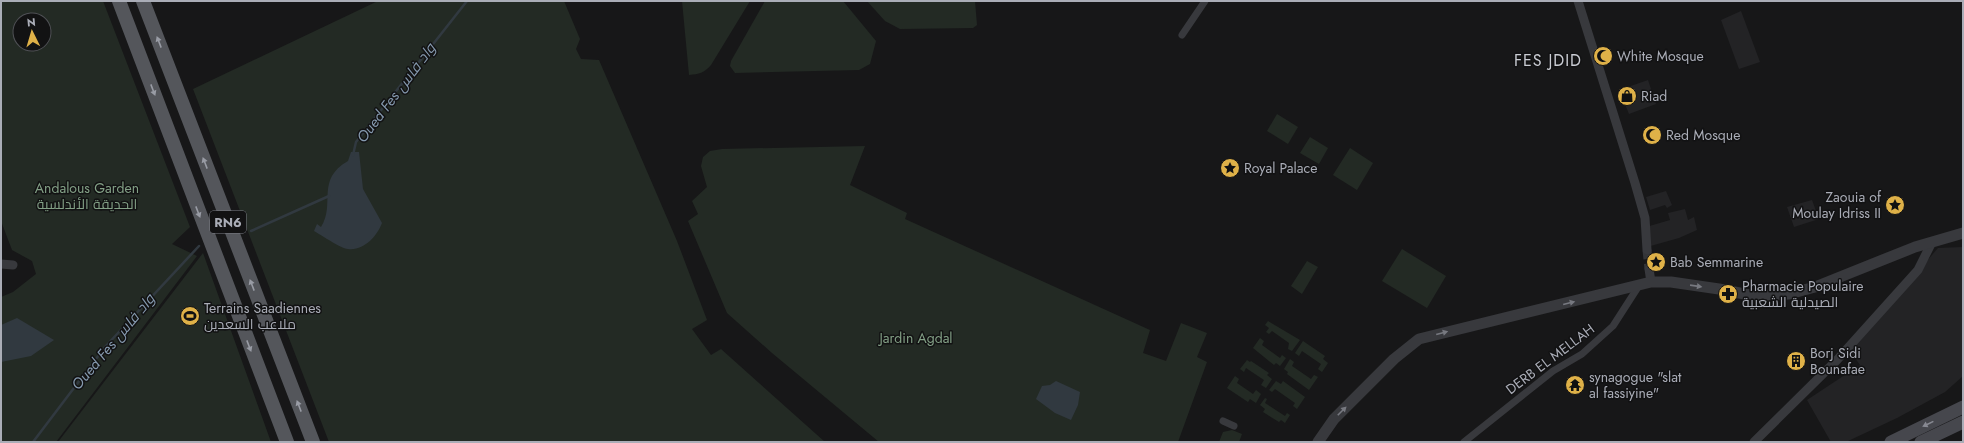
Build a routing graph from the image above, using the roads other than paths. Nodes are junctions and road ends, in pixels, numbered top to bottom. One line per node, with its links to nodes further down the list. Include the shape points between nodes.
1 (119, 1): 18 (main road, RN6, one-way to 18)
2 (143, 1): 19 (main road, RN6, one-way to 2)
3 (1205, 1): 5 (street)
4 (1578, 1): 8 (street, via 1645,218)
5 (1182, 35)
6 (1963, 233): 7 (street)
7 (1932, 242): 12 (street, one-way to 7, via 1671,282 1755,296 1788,294 1815,287); 22 (street, via 1918,270 1837,360)
8 (1647, 250)
9 (1, 264): 10 (street)
10 (13, 265)
11 (1650, 269): 12 (street)
12 (1651, 282): 13 (street)
13 (1640, 284): 20 (street, one-way to 13, via 1334,419 1394,359 1417,340); 21 (street, DERB EL MELLAH, via 1613,326 1582,354 1553,371)
14 (1963, 406): 23 (main road, one-way to 23)
15 (1223, 422): 17 (street)
16 (1963, 422): 24 (main road)
17 (1234, 426)
18 (287, 442)
19 (313, 442)
20 (1318, 442)
21 (1464, 442)
22 (1754, 442)
23 (1891, 442)
24 (1920, 442)

